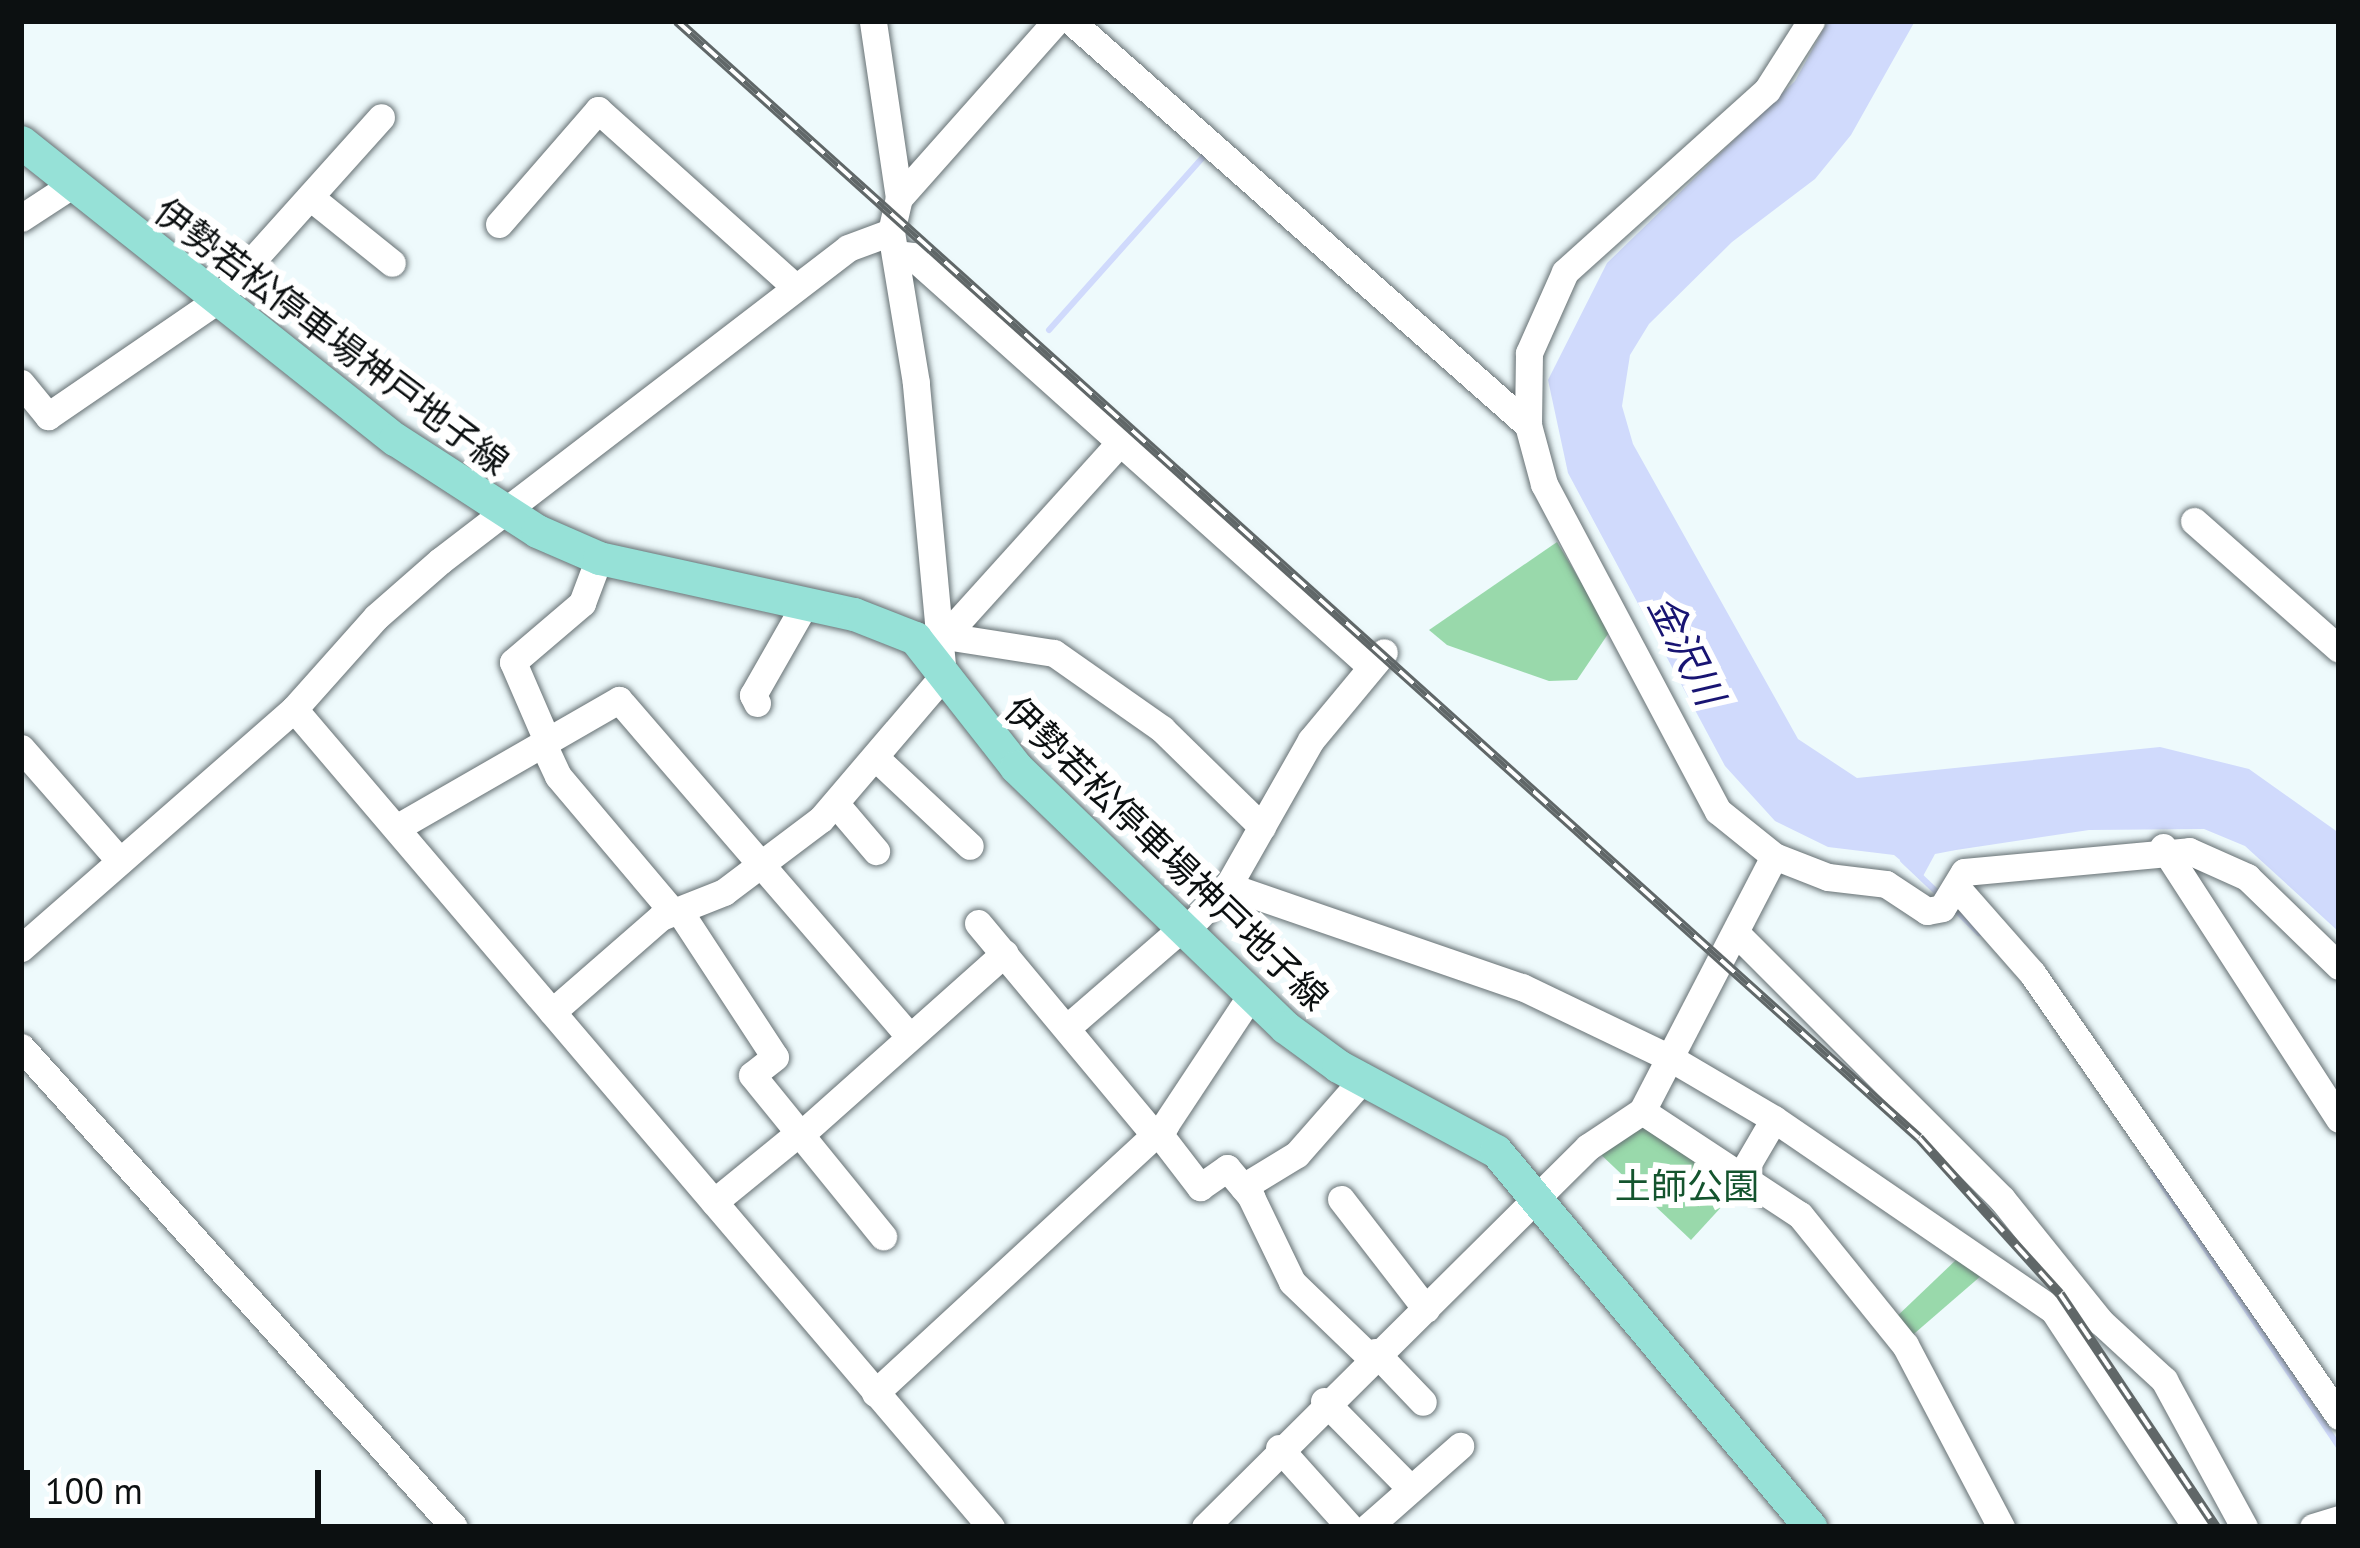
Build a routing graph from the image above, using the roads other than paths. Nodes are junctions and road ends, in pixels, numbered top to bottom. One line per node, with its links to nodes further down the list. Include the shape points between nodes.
1 (873, 21): 9 (street)
2 (1056, 21): 9 (street)
3 (1071, 21): 17 (street)
4 (1811, 21): 17 (street, via 1767,90 1565,272 1536,323)
5 (381, 117): 8 (street)
6 (21, 142): 7 (main road, 伊勢若松停車場神戸地子線)
7 (70, 186): 10 (street); 15 (main road, 伊勢若松停車場神戸地子線)
8 (310, 197): 13 (street); 15 (street)
9 (899, 198): 12 (street)
10 (21, 218)
11 (499, 224): 14 (street, via 598,110)
12 (894, 243): 14 (street, via 848,248); 18 (street); 23 (street)
13 (392, 263)
14 (795, 287): 19 (street)
15 (216, 301): 16 (street, via 48,416); 19 (main road, 伊勢若松停車場神戸地子線)
16 (21, 383)
17 (1528, 424): 37 (street, via 1544,484 1718,811)
18 (1120, 442): 23 (street); 32 (street, via 1377,659 1310,740)
19 (502, 512): 21 (main road, 伊勢若松停車場神戸地子線); 27 (street, via 376,617)
20 (2194, 520): 24 (street)
21 (599, 558): 22 (main road, 伊勢若松停車場神戸地子線); 28 (street, via 582,603 513,662)
22 (805, 604): 25 (main road, 伊勢若松停車場神戸地子線, via 890,624 914,638); 26 (street, via 753,694)
23 (945, 636): 25 (street); 32 (street, via 1054,652 1162,729)
24 (2339, 649)
25 (943, 676): 30 (street); 44 (main road, 伊勢若松停車場神戸地子線, via 1016,767)
26 (757, 703)
27 (294, 709): 33 (street); 38 (street)
28 (546, 744): 33 (street); 39 (street, via 619,700); 42 (street, via 558,776)
29 (21, 748): 38 (street)
30 (877, 759): 31 (street); 34 (street)
31 (836, 804): 36 (street); 39 (street)
32 (1262, 827): 40 (street)
33 (396, 828): 50 (street)
34 (970, 846)
35 (2163, 848): 41 (street, via 1964,872); 48 (street, via 2210,856 2247,877); 58 (street)
36 (876, 850)
37 (1774, 856): 41 (street, via 1828,877 1886,884 1927,911); 45 (street)
38 (120, 860): 46 (street)
39 (766, 863): 42 (street); 52 (street)
40 (1228, 886): 44 (street); 54 (street, via 1468,965)
41 (1951, 898): 72 (street, via 2032,973)
42 (676, 912): 50 (street); 60 (street, via 775,1057 752,1075)
43 (978, 923): 47 (street)
44 (1184, 929): 49 (main road, 伊勢若松停車場神戸地子線); 51 (street)
45 (1736, 933): 54 (street); 85 (street, via 2002,1199 2101,1322 2164,1380)
46 (21, 948)
47 (1005, 953): 51 (street); 52 (street)
48 (2339, 967)
49 (1251, 995): 55 (main road, 伊勢若松停車場神戸地子線, via 1316,1052); 59 (street)
50 (552, 1012): 65 (street)
51 (1070, 1024): 59 (street)
52 (908, 1035): 60 (street)
53 (21, 1047): 77 (street)
54 (1672, 1059): 56 (street); 57 (street)
55 (1363, 1079): 62 (street, via 1298,1154); 64 (main road, 伊勢若松停車場神戸地子線, via 1481,1140)
56 (1642, 1111): 61 (street); 64 (street, via 1588,1147)
57 (1774, 1119): 61 (street); 84 (street, via 2054,1311)
58 (2339, 1119)
59 (1156, 1132): 62 (street, via 1200,1187 1227,1168); 69 (street)
60 (796, 1137): 65 (street); 66 (street)
61 (1743, 1172): 83 (street, via 1800,1215 1905,1345)
62 (1243, 1187): 68 (street, via 1292,1282)
63 (1341, 1199): 67 (street)
64 (1541, 1200): 67 (street); 82 (main road, 伊勢若松停車場神戸地子線)
65 (714, 1202): 69 (street)
66 (883, 1236)
67 (1426, 1310): 68 (street)
68 (1373, 1354): 70 (street); 71 (street)
69 (875, 1393): 78 (street)
70 (1324, 1401): 74 (street); 75 (street)
71 (1423, 1402)
72 (2339, 1416)
73 (1460, 1446): 75 (street)
74 (1279, 1448): 79 (street); 80 (street)
75 (1410, 1488): 81 (street)
76 (2339, 1519): 86 (street)
77 (454, 1527)
78 (991, 1527)
79 (1204, 1527)
80 (1351, 1527)
81 (1368, 1527)
82 (1810, 1527)
83 (2001, 1527)
84 (2196, 1527)
85 (2244, 1527)
86 (2313, 1527)

